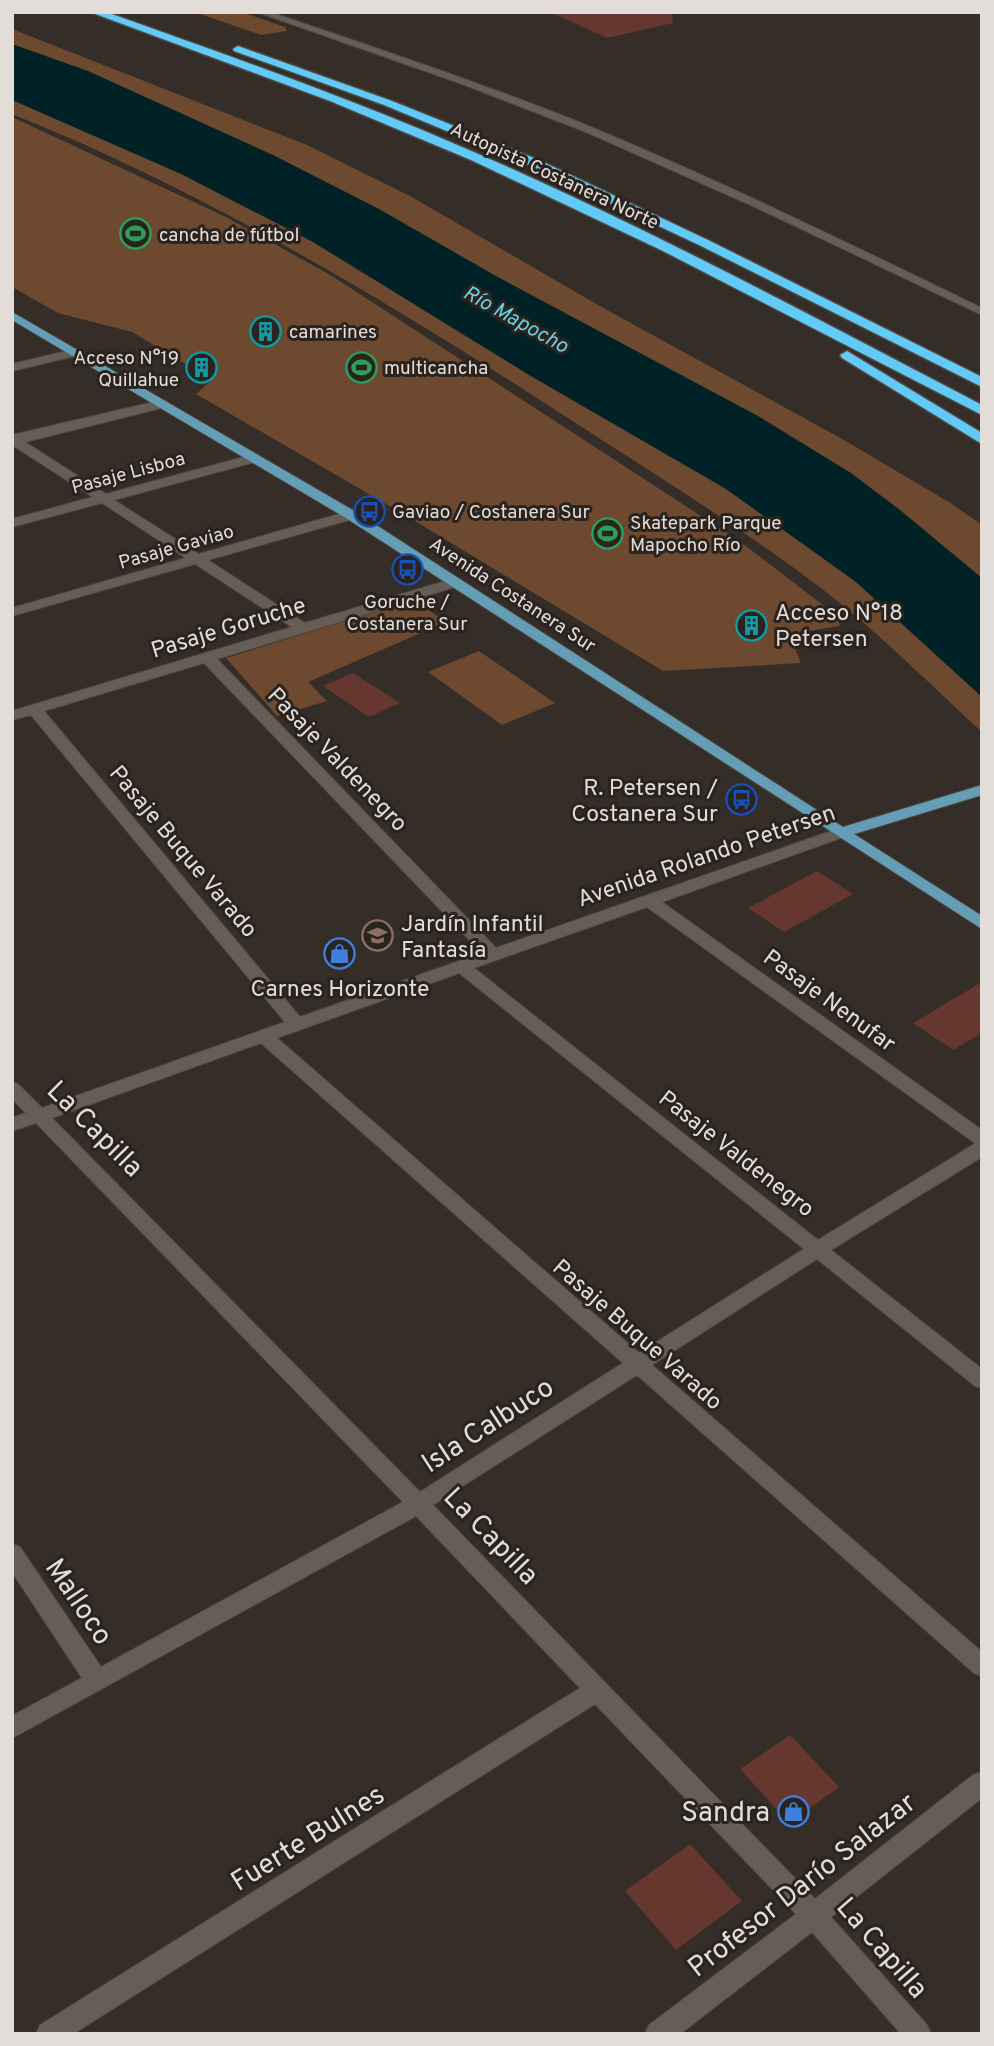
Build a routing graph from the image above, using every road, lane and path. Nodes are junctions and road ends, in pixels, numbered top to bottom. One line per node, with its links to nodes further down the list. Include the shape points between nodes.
1 (95, 12): 6 (highway, Autopista Costanera Norte, via 357,108 473,156)
2 (134, 12): 4 (highway)
3 (261, 12): 8 (street, via 532,107 753,201)
4 (172, 26)
5 (224, 44): 7 (highway, Autopista Costanera Norte, via 502,149)
6 (750, 289): 15 (highway, Autopista Costanera Norte); 17 (highway, via 786,317)
7 (794, 289): 12 (highway); 13 (highway, Autopista Costanera Norte)
8 (982, 312)
9 (12, 315): 10 (main road, Avenida Costanera Sur)
10 (75, 353): 11 (street); 14 (main road, Avenida Costanera Sur)
11 (12, 368)
12 (982, 369)
13 (982, 383)
14 (162, 404): 16 (street); 18 (main road, Avenida Costanera Sur)
15 (982, 411)
16 (13, 440): 19 (street)
17 (982, 440)
18 (255, 458): 19 (street, Pasaje Lisboa); 20 (main road, Avenida Costanera Sur)
19 (104, 498): 21 (street, Pasaje Lisboa); 22 (street)
20 (351, 515): 22 (street, Pasaje Gaviao); 23 (main road, Avenida Costanera Sur)
21 (12, 523)
22 (198, 560): 24 (street, Pasaje Gaviao); 25 (street)
23 (457, 582): 25 (street, Pasaje Goruche); 30 (main road, Avenida Costanera Sur)
24 (12, 612)
25 (303, 628): 26 (street, Pasaje Goruche)
26 (206, 657): 27 (street, Pasaje Goruche); 33 (street, Pasaje Valdenegro)
27 (34, 709): 28 (street, Pasaje Goruche); 35 (street, Pasaje Buque Varado)
28 (12, 716)
29 (982, 790): 30 (main road, Avenida Rolando Petersen)
30 (843, 832): 31 (street, Avenida Rolando Petersen); 32 (main road, Avenida Costanera Sur)
31 (649, 900): 33 (street, Avenida Rolando Petersen); 40 (street, Pasaje Nenufar)
32 (982, 923)
33 (493, 955): 34 (street, Avenida Rolando Petersen)
34 (461, 966): 35 (street, Avenida Rolando Petersen); 42 (street, Pasaje Valdenegro)
35 (296, 1024): 36 (street, Avenida Rolando Petersen)
36 (264, 1036): 38 (street, Avenida Rolando Petersen); 43 (street, Pasaje Buque Varado)
37 (12, 1088): 38 (street, La Capilla)
38 (38, 1116): 39 (street, Avenida Rolando Petersen); 45 (street, La Capilla)
39 (12, 1125)
40 (982, 1139)
41 (982, 1149): 42 (street, Isla Calbuco)
42 (818, 1249): 43 (street, Isla Calbuco); 44 (street, Pasaje Valdenegro)
43 (635, 1364): 45 (street, Isla Calbuco); 47 (street, Pasaje Buque Varado)
44 (982, 1380)
45 (418, 1504): 48 (street, Isla Calbuco); 49 (street, La Capilla)
46 (12, 1553): 48 (street, Malloco)
47 (982, 1667)
48 (97, 1681): 50 (street, Isla Calbuco)
49 (597, 1690): 52 (street, La Capilla); 53 (street, Fuerte Bulnes)
50 (12, 1728)
51 (982, 1783): 52 (street, Profesor Darío Salazar)
52 (814, 1916): 54 (street, Profesor Darío Salazar); 55 (street, La Capilla)
53 (49, 2034)
54 (658, 2034)
55 (918, 2034)

